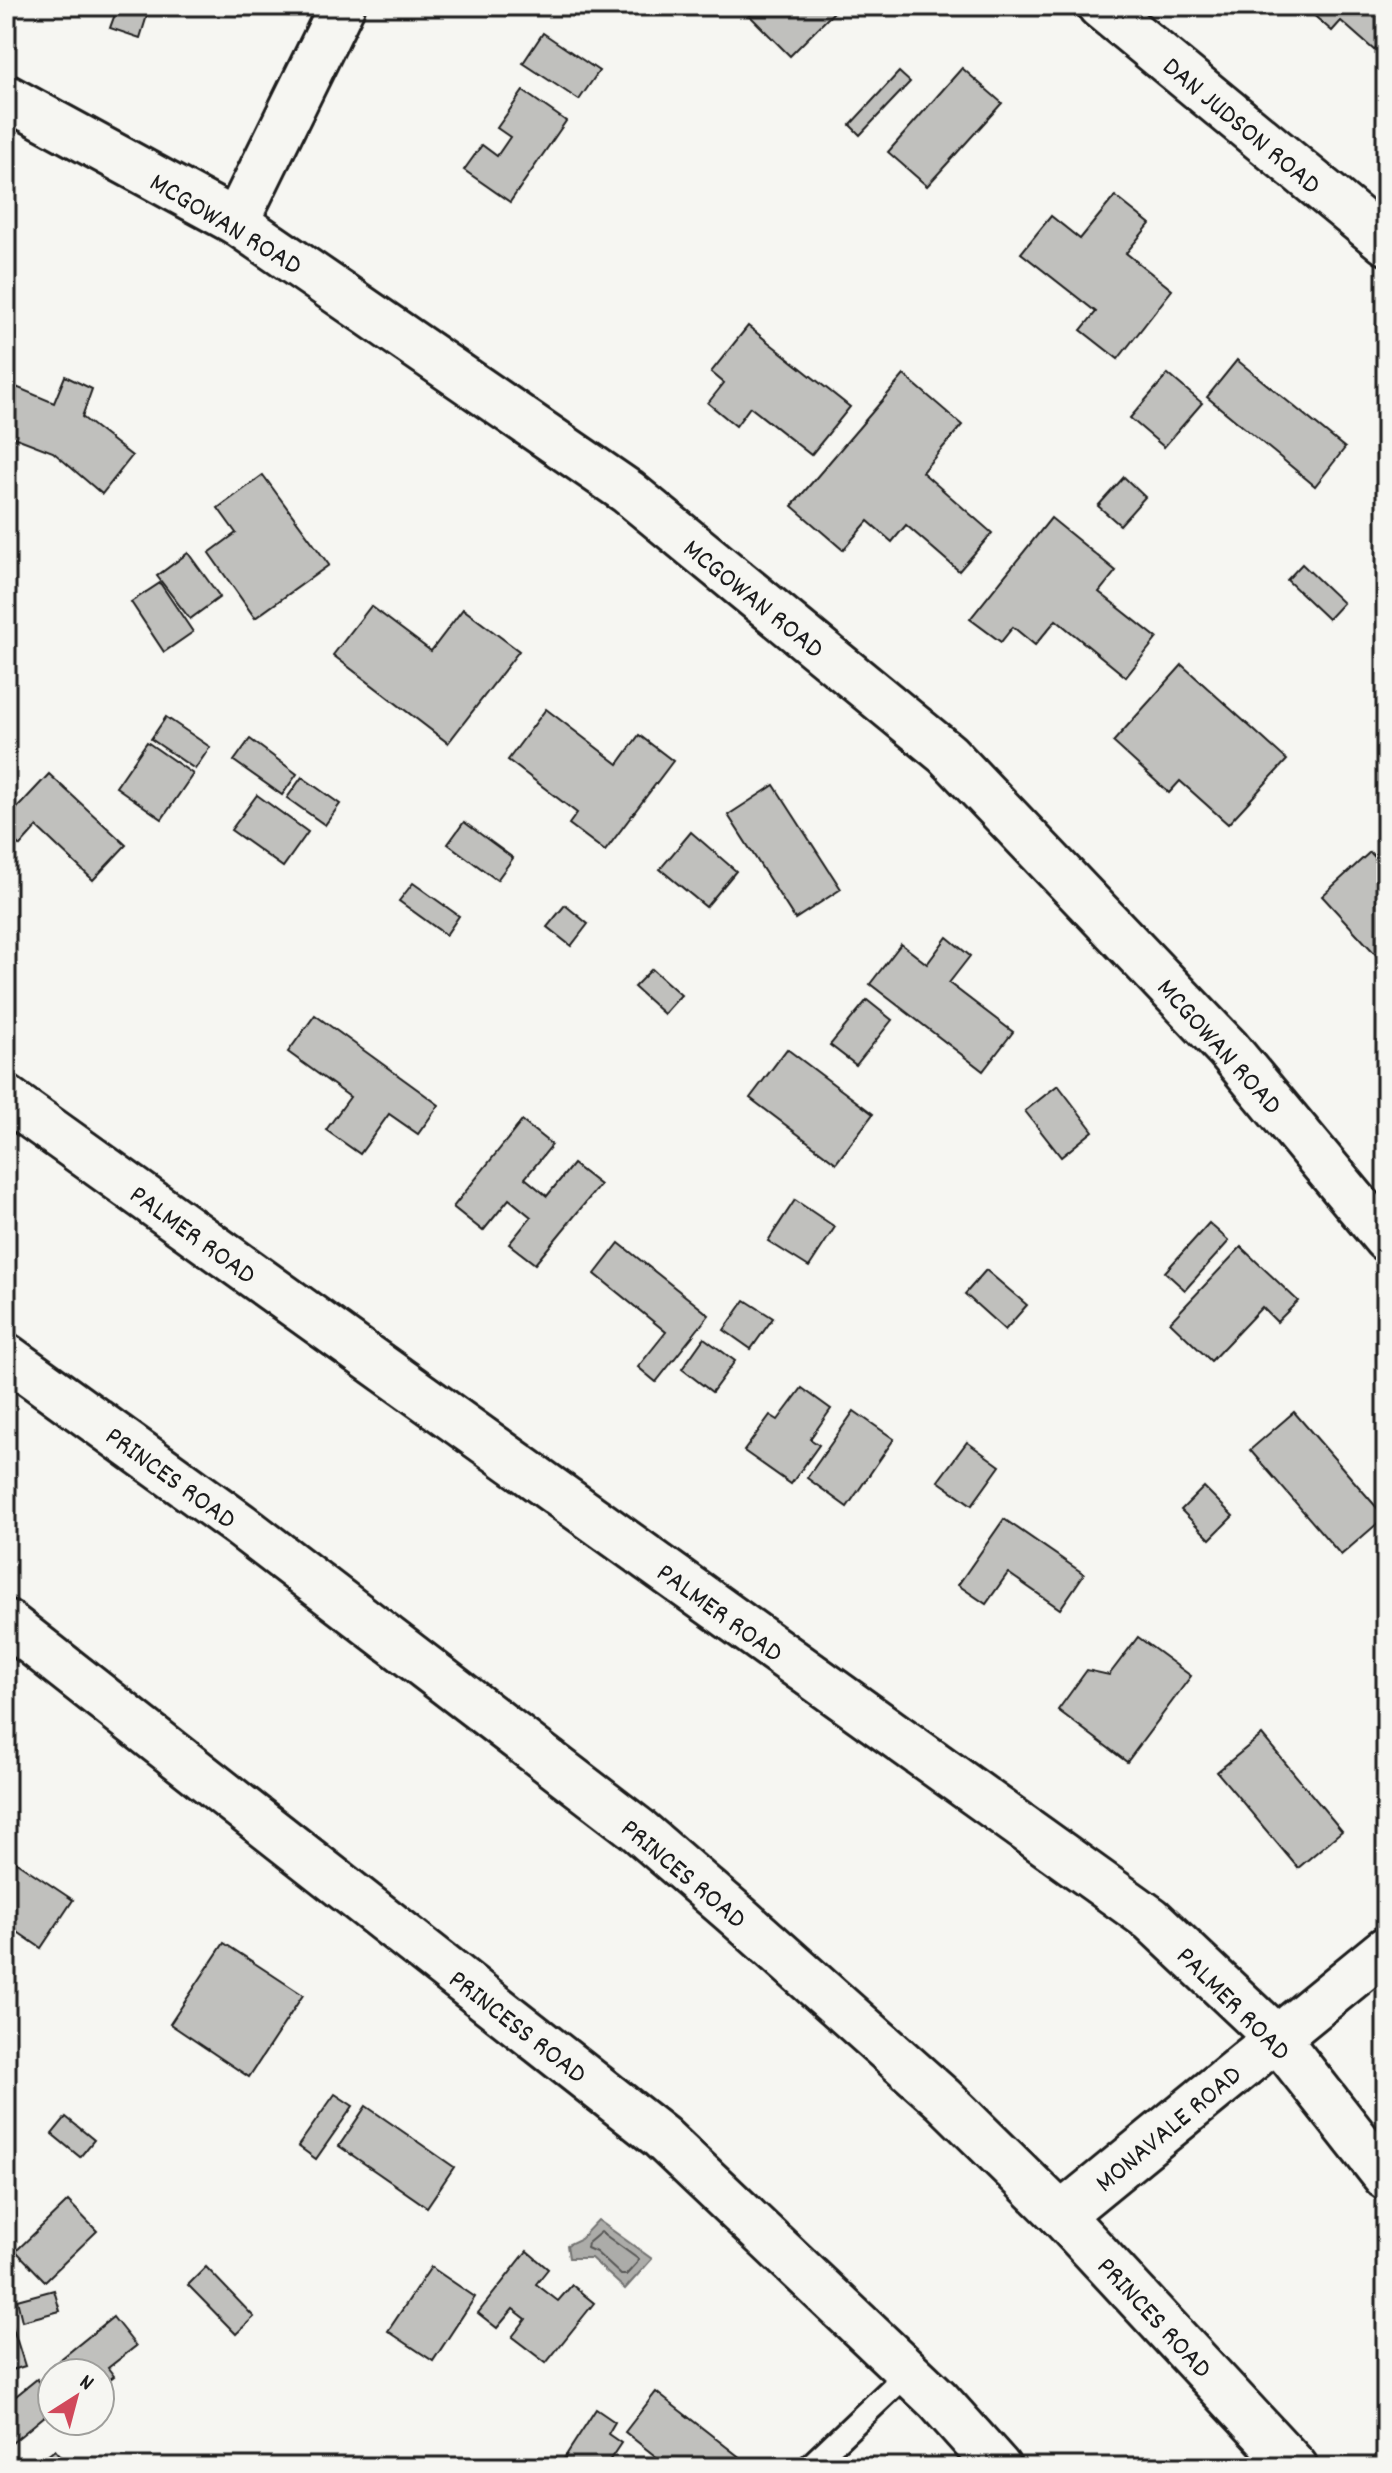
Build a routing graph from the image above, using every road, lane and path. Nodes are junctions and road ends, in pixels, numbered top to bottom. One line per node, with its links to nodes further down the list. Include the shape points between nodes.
1 (342, 6): 4 (street)
2 (1100, 6): 5 (street, DAN JUDSON ROAD)
3 (6, 97): 4 (street, MCGOWAN ROAD)
4 (236, 222): 7 (street, MCGOWAN ROAD, via 628,492 947,754 1228,1049)
5 (1386, 242)
6 (6, 1098): 11 (street, PALMER ROAD, via 1151,1919)
7 (1386, 1239)
8 (6, 1356): 13 (street, PRINCES ROAD, via 240,1525 637,1829 849,2012)
9 (6, 1622): 14 (street, PRINCESS ROAD, via 661,2137)
10 (1386, 1949): 11 (street, MONAVALE ROAD)
11 (1276, 2037): 12 (street, PALMER ROAD); 13 (street, MONAVALE ROAD)
12 (1386, 2177)
13 (1061, 2215): 17 (street, PRINCES ROAD)
14 (909, 2372): 15 (lane); 16 (street, PRINCESS ROAD)
15 (809, 2467)
16 (998, 2467)
17 (1295, 2467)

